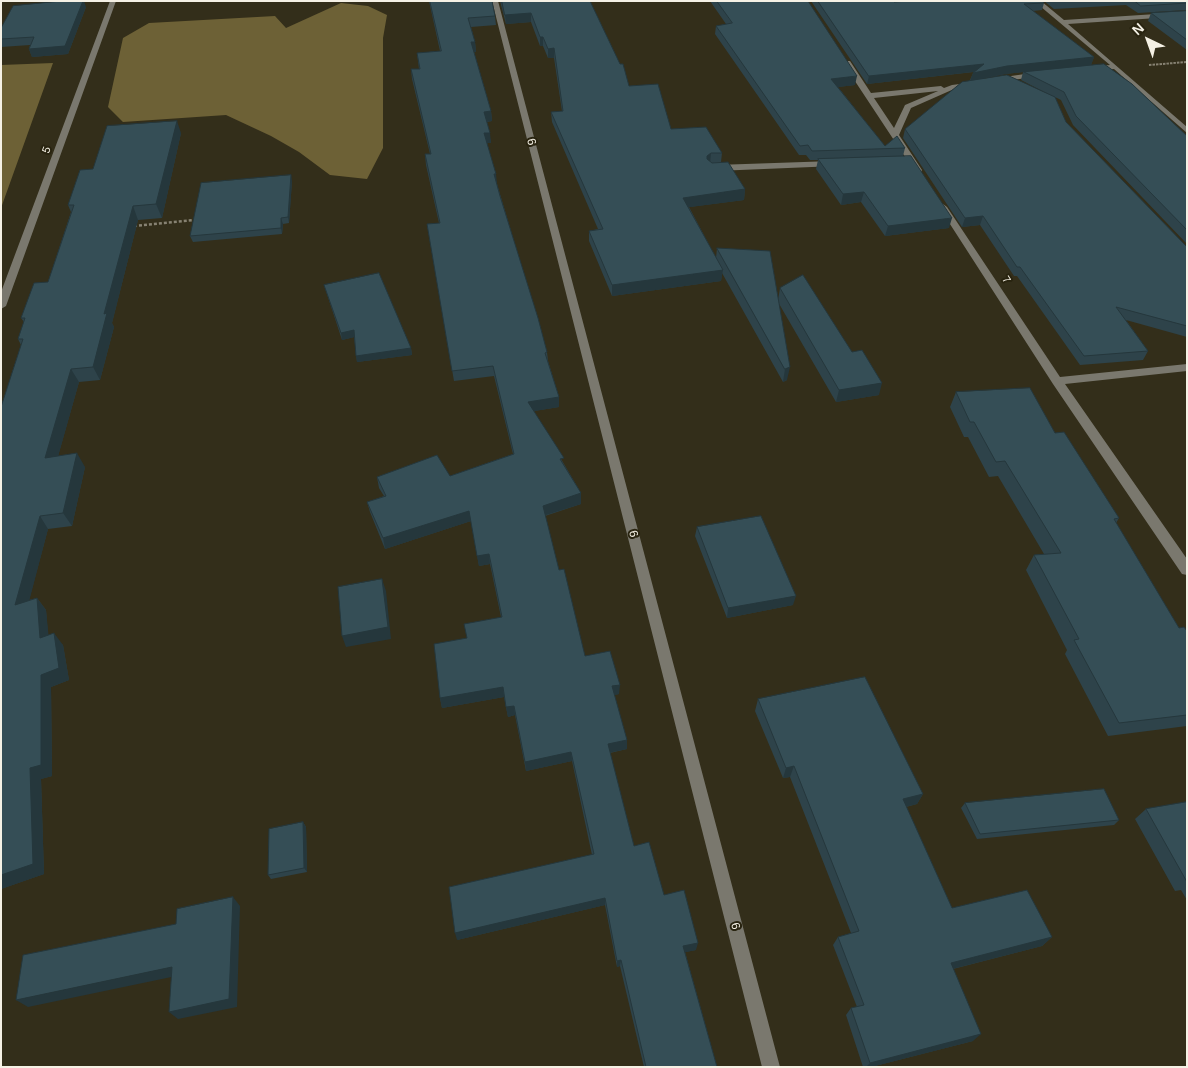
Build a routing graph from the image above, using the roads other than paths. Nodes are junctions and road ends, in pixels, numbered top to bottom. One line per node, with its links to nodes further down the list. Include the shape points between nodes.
1 (114, 1): 22 (street, 5)
2 (495, 1): 26 (street, 6)
3 (1037, 1): 5 (street)
4 (1187, 14): 5 (street)
5 (1062, 22): 7 (street)
6 (843, 56): 15 (street)
7 (1116, 67): 8 (street); 16 (street)
8 (1087, 70)
9 (1049, 73): 10 (street)
10 (1005, 78): 11 (street); 13 (street)
11 (988, 81)
12 (978, 83): 14 (street)
13 (1022, 86)
14 (952, 87): 15 (street); 17 (street, via 908,106)
15 (869, 96): 17 (street)
16 (1187, 131)
17 (895, 135): 20 (street, via 907,161)
18 (845, 164): 19 (street)
19 (711, 168)
20 (923, 177)
21 (939, 202): 24 (street, 7)
22 (1, 306)
23 (1187, 367): 24 (street)
24 (1057, 380): 25 (street, 7)
25 (1187, 570)
26 (771, 1067)

